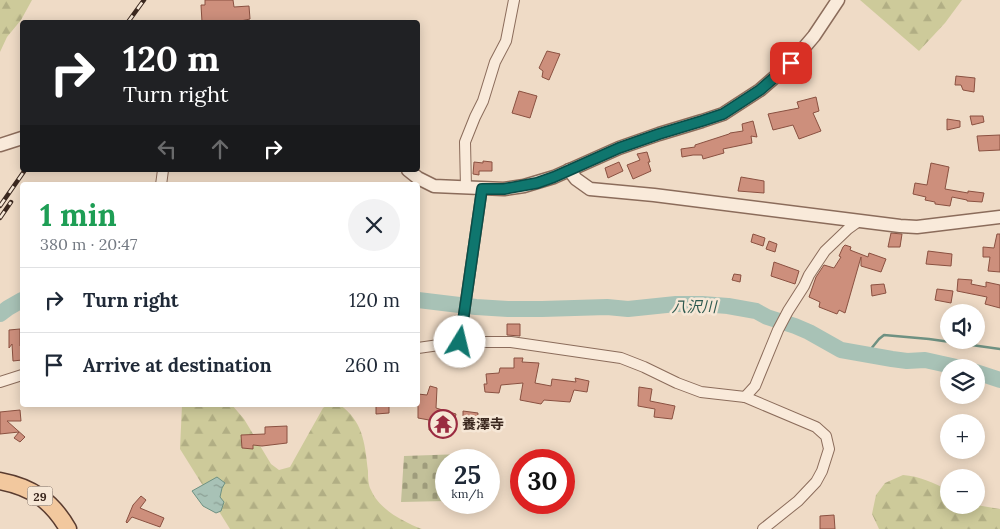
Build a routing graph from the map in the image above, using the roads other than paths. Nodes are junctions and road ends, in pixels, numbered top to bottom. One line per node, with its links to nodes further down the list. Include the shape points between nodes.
1 (514, 0): 7 (street, via 506,41 465,142)
2 (838, 0): 5 (street, via 791,63 738,106 723,114 619,148)
3 (20, 139): 4 (street)
4 (0, 145)
5 (569, 170): 8 (street, via 524,186); 10 (street, via 590,189)
6 (410, 172): 7 (street, via 434,186)
7 (466, 188): 8 (street)
8 (482, 189): 11 (street)
9 (1000, 217): 10 (street, via 917,227)
10 (859, 221): 15 (street, via 825,251 808,275 778,330 755,386)
11 (460, 342): 12 (street); 15 (street, via 511,342 621,358 701,392)
12 (420, 348)
13 (20, 376): 14 (street)
14 (0, 382)
15 (745, 397): 18 (street, via 816,427 826,436 829,449 816,482)
16 (0, 481): 17 (main road, 29, via 38,494 52,505)
17 (68, 529)
18 (763, 529)

